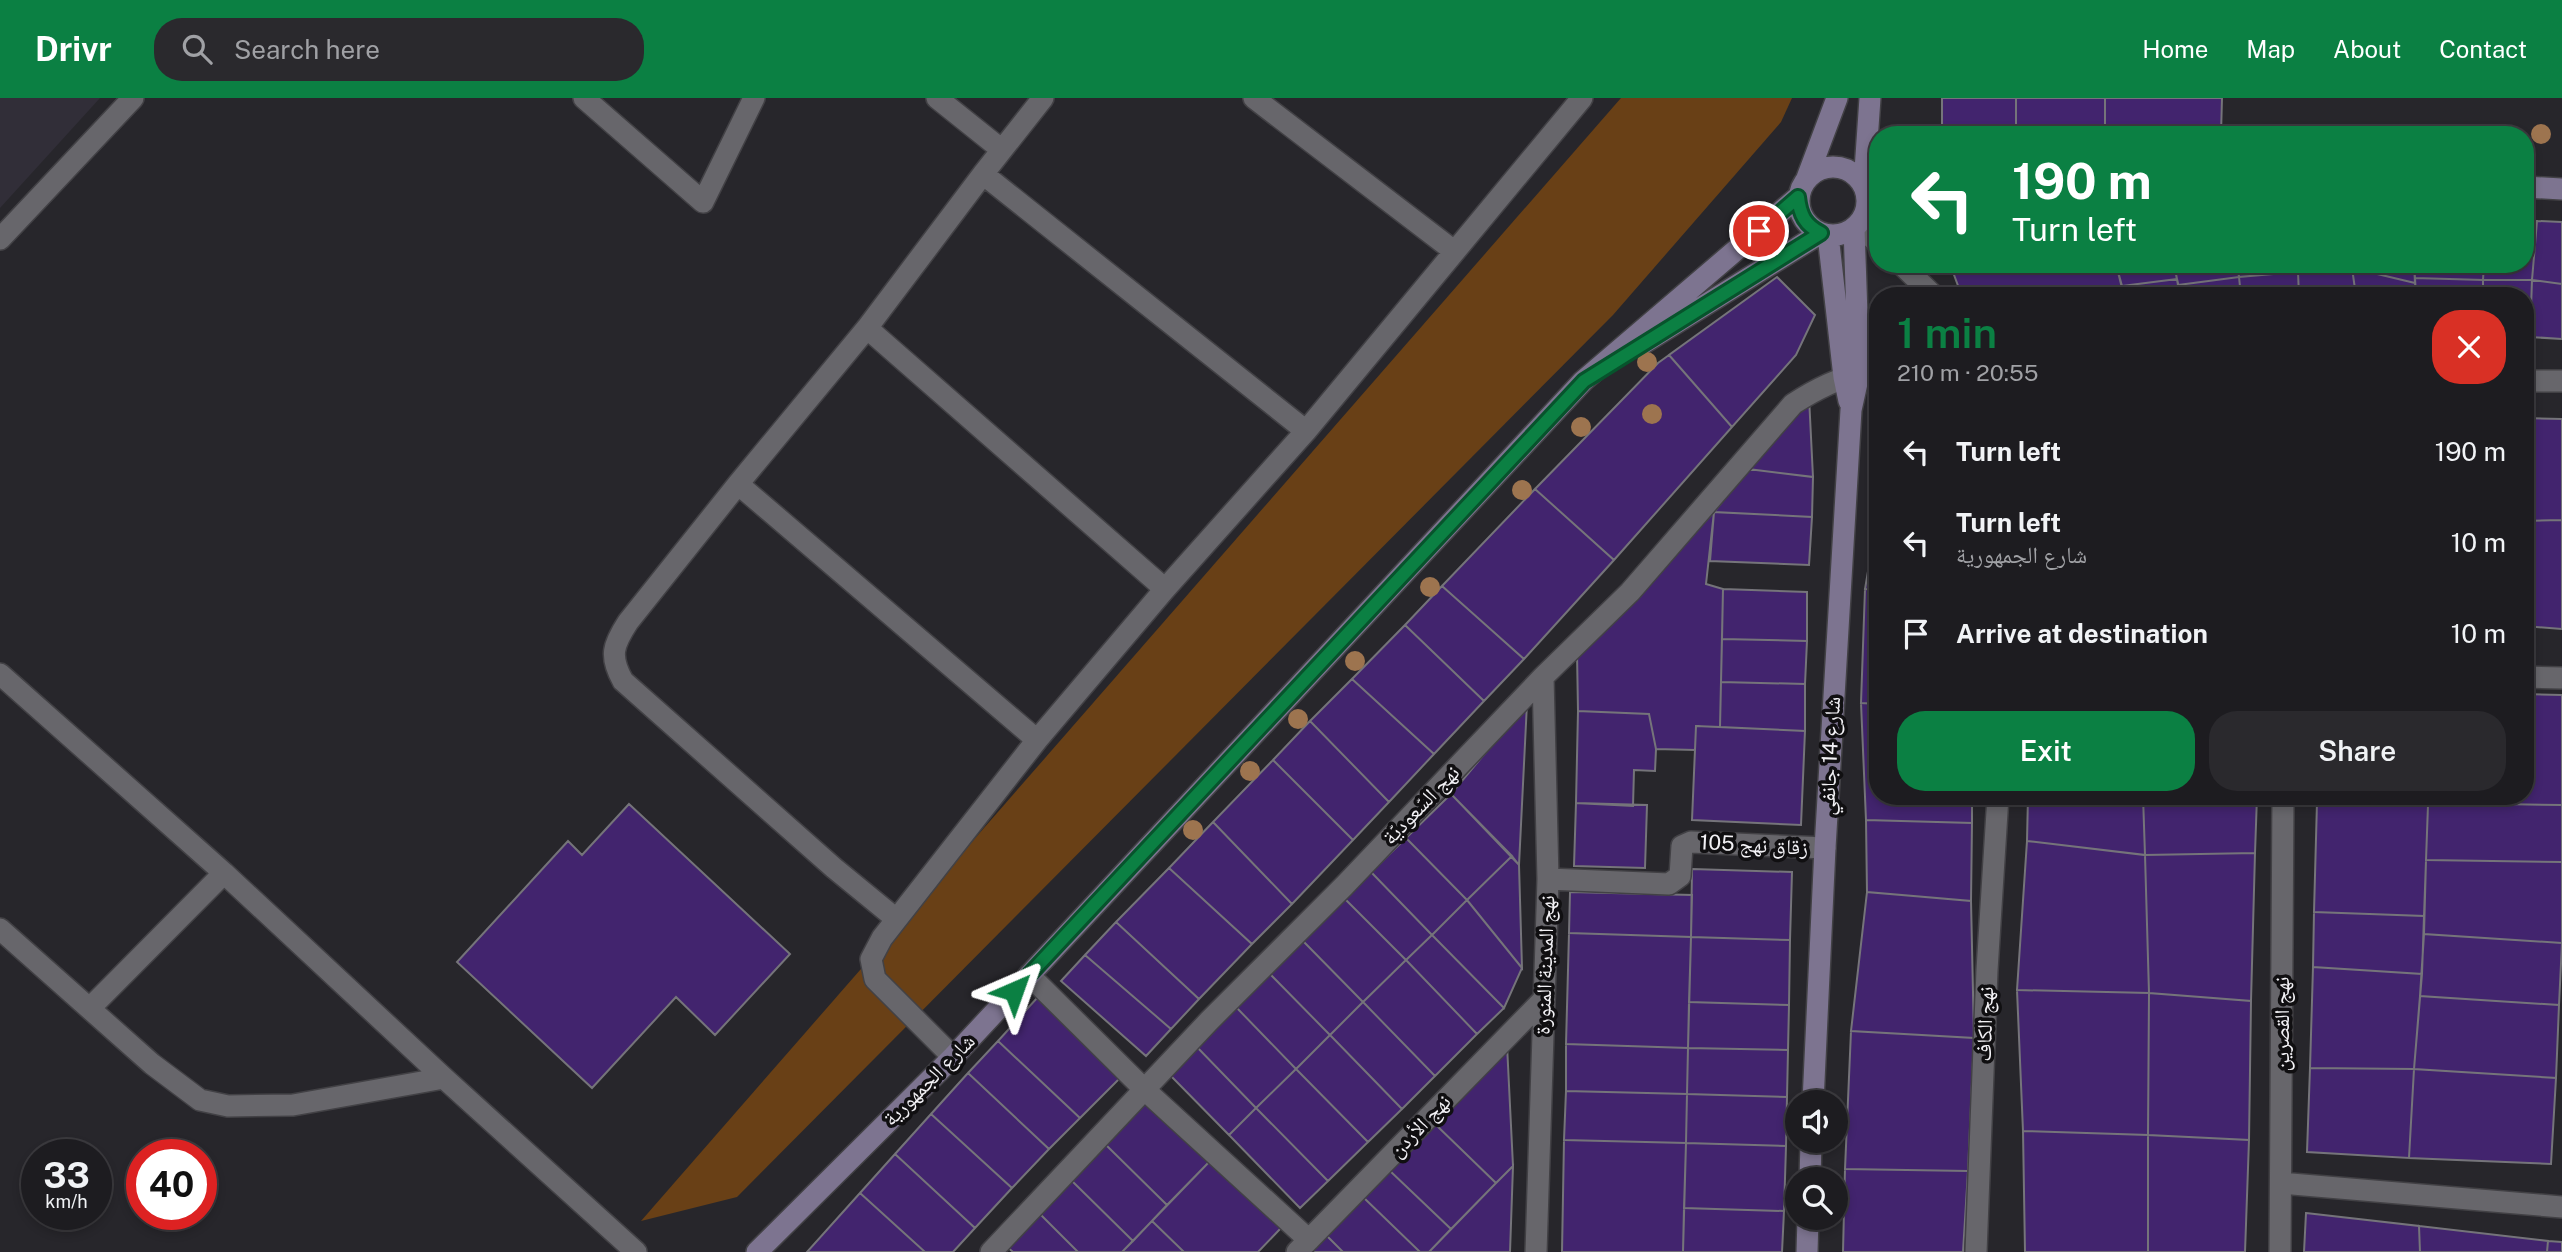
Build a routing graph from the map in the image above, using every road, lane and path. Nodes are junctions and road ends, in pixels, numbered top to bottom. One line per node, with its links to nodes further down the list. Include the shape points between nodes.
1 (134, 98): 21 (street)
2 (584, 98): 3 (street, via 703,202)
3 (754, 98)
4 (937, 98): 11 (street)
5 (1043, 98): 11 (street)
6 (1254, 98): 22 (street)
7 (1582, 98): 22 (street)
8 (1837, 98): 14 (street)
9 (1870, 98): 10 (street)
10 (1870, 126)
11 (1002, 150): 12 (street)
12 (983, 174): 25 (street); 30 (street)
13 (2534, 187): 15 (street)
14 (1802, 188): 16 (street, via 1826,167 1837,166 1848,170); 19 (street, via 1804,219); 27 (street, شارع الجمهورية)
15 (2562, 189)
16 (1869, 195)
17 (1869, 200): 18 (street)
18 (1856, 227): 19 (street, via 1842,234); 20 (street); 26 (street)
19 (1825, 234): 26 (street); 27 (street, شارع الجمهورية)
20 (1869, 236)
21 (0, 239)
22 (1454, 251): 30 (street)
23 (1910, 273): 24 (street)
24 (1925, 287)
25 (867, 328): 31 (street); 32 (street)
26 (1851, 376): 34 (street, نهج السّعوديّة, via 1793,404 1630,592); 40 (street, شارع 14 جانفي)
27 (1584, 381): 45 (street, شارع الجمهورية)
28 (2534, 381): 29 (street)
29 (2562, 381)
30 (1306, 431): 32 (street)
31 (738, 484): 37 (street); 43 (street, via 628,622 617,639 615,667 623,681)
32 (1165, 589): 37 (street)
33 (0, 674): 41 (street)
34 (1543, 677): 42 (street, نهج المدينة المنورة); 50 (street, نهج السّعوديّة)
35 (2534, 677): 36 (street)
36 (2562, 678)
37 (1037, 740): 43 (street)
38 (1997, 805): 61 (street, نهج الكاف)
39 (2283, 805): 52 (street, نهج القصرين)
40 (1825, 848): 42 (street, زقاق نهج 105, via 1691,842 1681,848 1680,876 1669,884); 51 (street, شارع 14 جانفي)
41 (224, 873): 47 (street); 49 (street)
42 (1548, 879): 46 (street, نهج المدينة المنورة)
43 (895, 918): 48 (street, via 872,959 875,979)
44 (0, 929): 47 (street)
45 (1029, 975): 48 (street, شارع الجمهورية); 50 (street)
46 (1542, 1000): 55 (street, نهج الأردن); 59 (street, نهج المدينة المنورة)
47 (90, 1008): 49 (street, via 173,1082 200,1100 228,1106 293,1105)
48 (953, 1057): 57 (street, شارع الجمهورية)
49 (444, 1078): 56 (street)
50 (1145, 1090): 55 (street); 58 (street, نهج السّعوديّة)
51 (1813, 1090)
52 (2281, 1183): 53 (street); 62 (street, نهج القصرين)
53 (2562, 1207)
54 (1808, 1230): 60 (street)
55 (1303, 1246)
56 (636, 1252)
57 (757, 1252)
58 (991, 1252)
59 (1536, 1252)
60 (1807, 1252)
61 (1976, 1252)
62 (2280, 1252)

